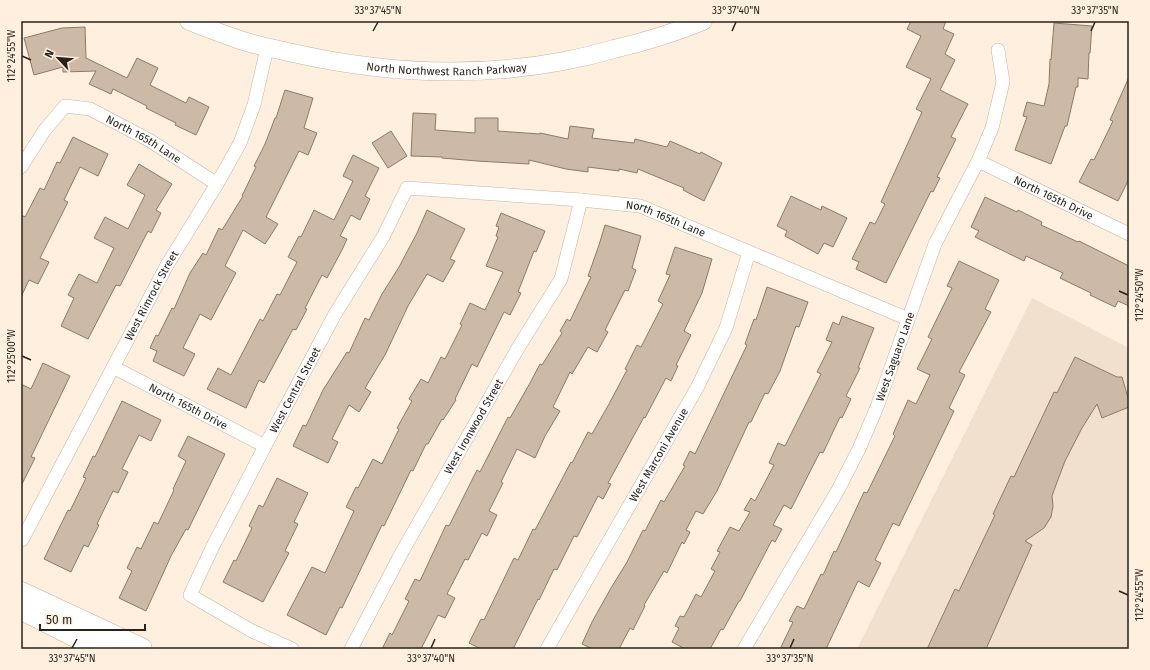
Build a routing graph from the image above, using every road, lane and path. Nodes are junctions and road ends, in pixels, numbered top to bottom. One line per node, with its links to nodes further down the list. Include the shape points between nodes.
1 (189, 21): 3 (main road, North Northwest Ranch Parkway)
2 (703, 21): 3 (main road, North Northwest Ranch Parkway, via 662,36 600,53 563,61 497,69 430,71 367,67)
3 (267, 48): 7 (street, West Rimrock Street, via 254,105 240,143)
4 (998, 50): 5 (street, West Saguaro Lane, via 1002,82 992,128)
5 (978, 162): 10 (street, North 165th Drive); 12 (street, West Saguaro Lane, via 935,244)
6 (21, 167): 7 (street, North 165th Lane, via 44,131 65,106 90,109 149,140)
7 (217, 184): 13 (street, West Rimrock Street, via 167,265)
8 (407, 188): 9 (street, North 165th Lane); 14 (street, West Central Street, via 383,237 335,314)
9 (581, 200): 11 (street, North 165th Lane, via 640,206); 21 (street, West Ironwood Street, via 561,279 518,348 402,552)
10 (1129, 234)
11 (748, 252): 12 (street, North 165th Lane); 22 (street, West Marconi Avenue, via 726,328 698,386)
12 (908, 319): 23 (street, West Saguaro Lane, via 859,449 838,490)
13 (113, 367): 14 (street, North 165th Drive); 15 (street, West Rimrock Street)
14 (265, 446): 20 (street, West Central Street, via 190,595 252,631)
15 (22, 539)
16 (21, 593): 19 (highway)
17 (21, 609): 18 (highway)
18 (101, 649)
19 (141, 649)
20 (292, 649)
21 (351, 649)
22 (547, 649)
23 (744, 649)

